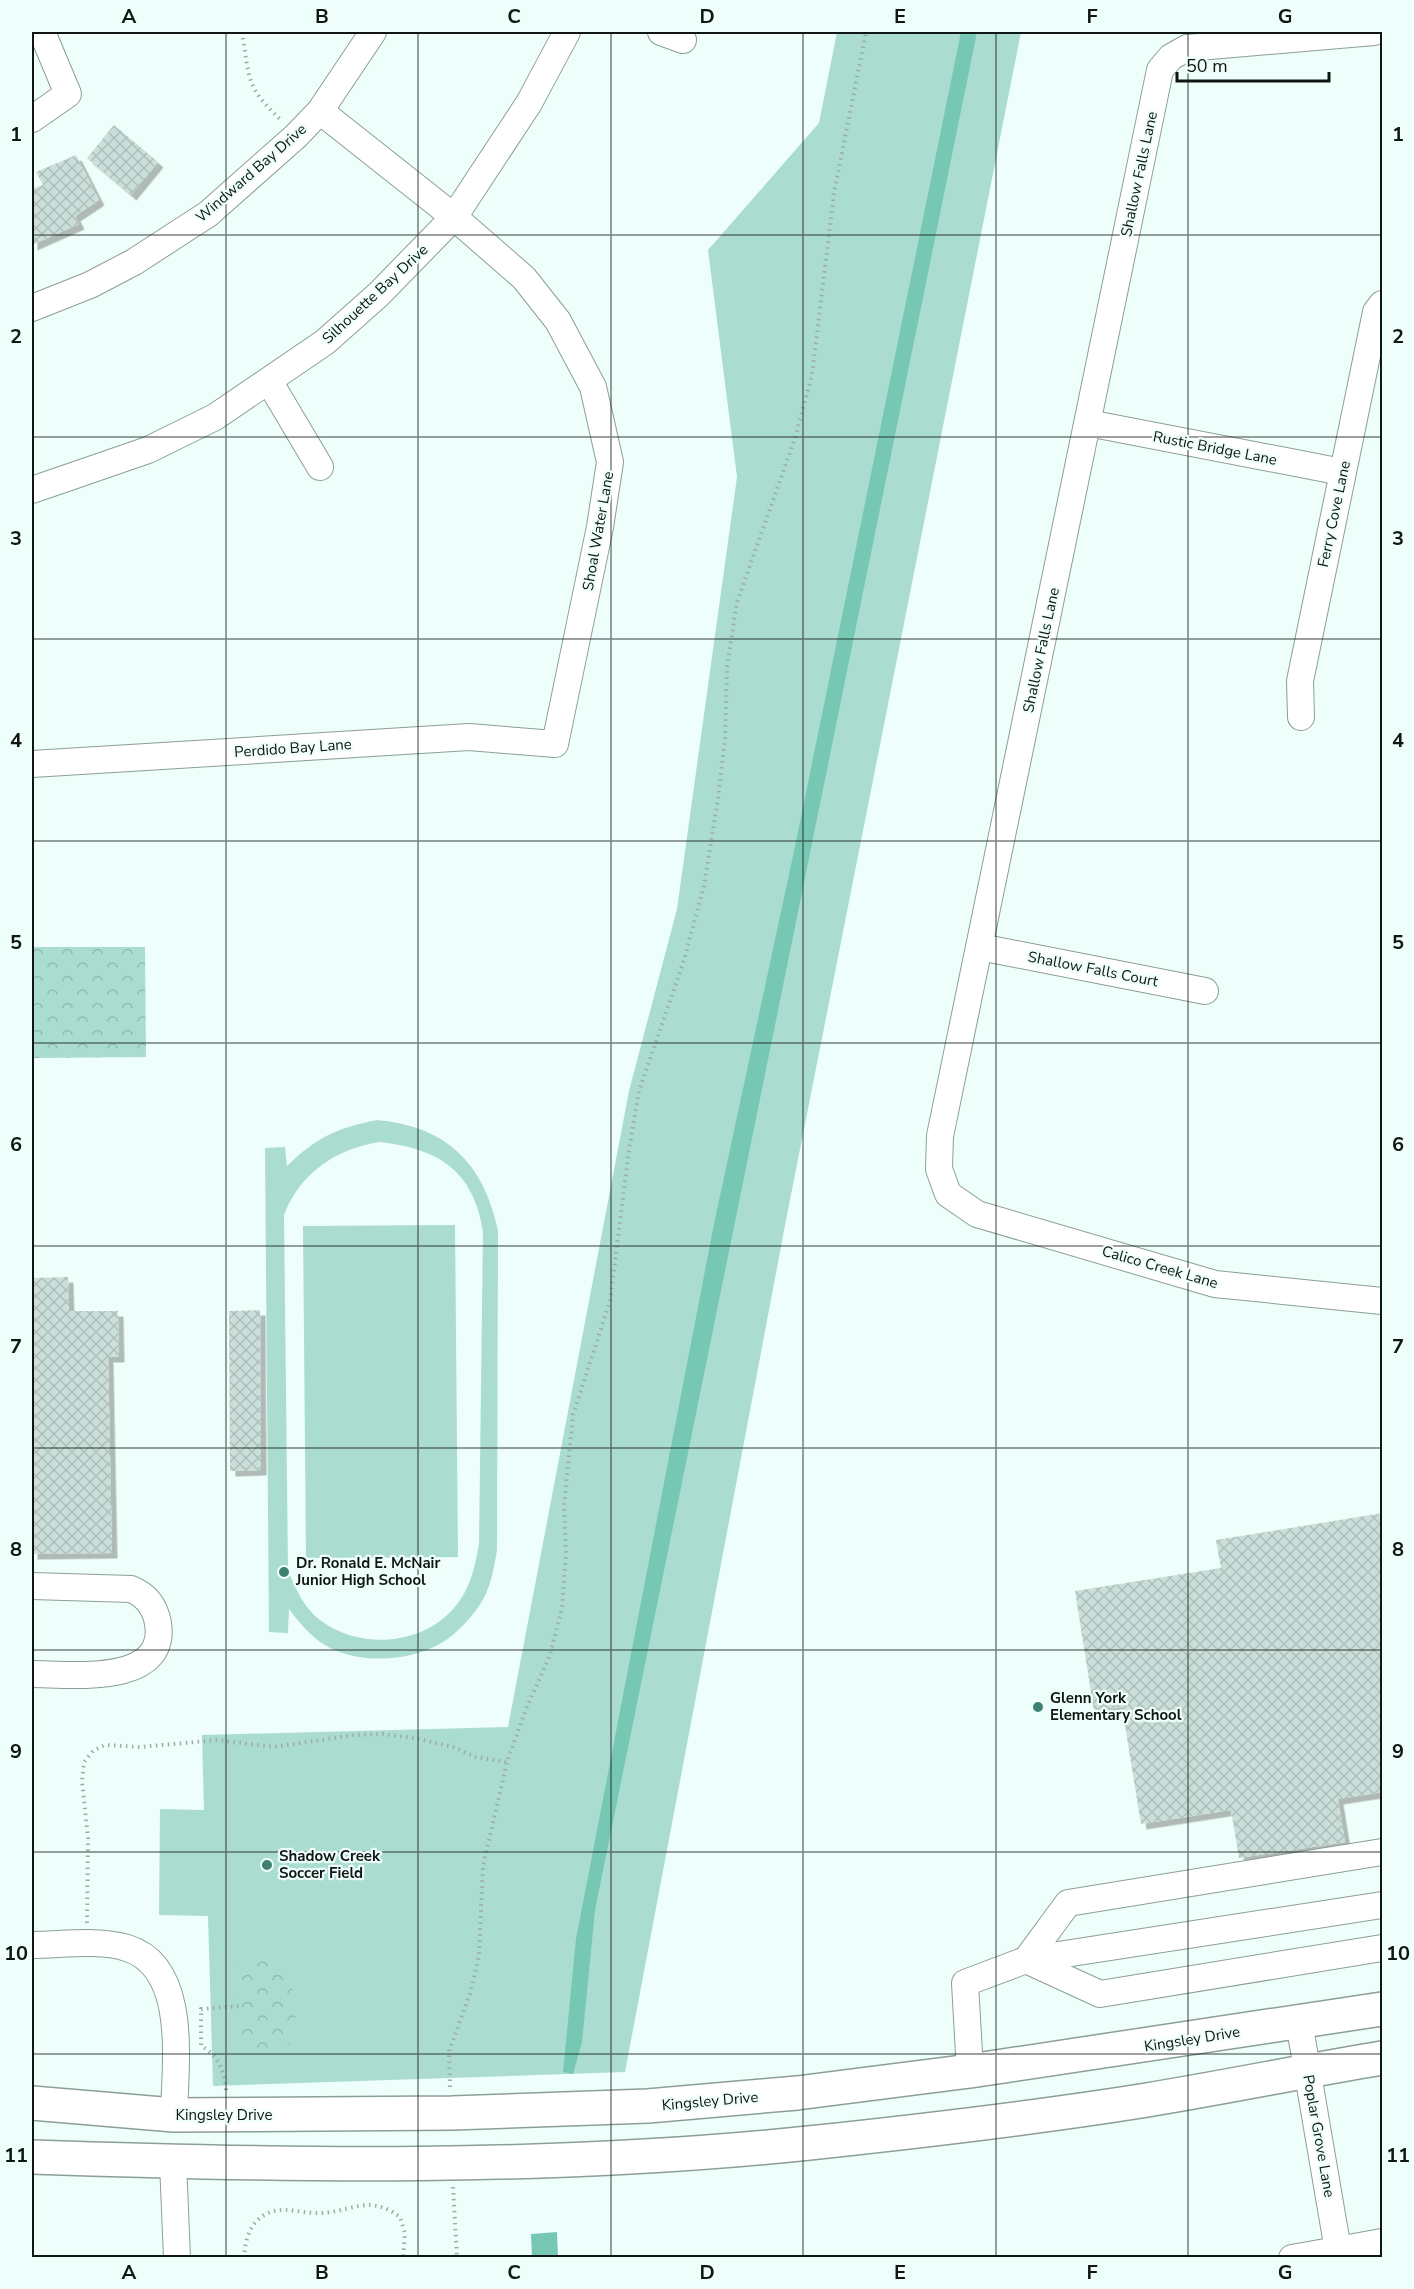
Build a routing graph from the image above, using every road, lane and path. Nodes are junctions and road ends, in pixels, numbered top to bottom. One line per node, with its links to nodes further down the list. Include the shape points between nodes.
1 (42, 32): 8 (street, via 68,94)
2 (242, 32): 9 (path, via 252,90)
3 (373, 32): 7 (street, Windward Bay Drive)
4 (567, 32): 10 (street, Silhouette Bay Drive, via 529,104)
5 (866, 32): 27 (path, via 834,193 812,375 795,438 737,602 727,667 721,775 704,886 684,960 639,1091 610,1301 573,1415 564,1506 562,1608 550,1655)
6 (1374, 32): 14 (street, Shallow Falls Lane, via 1187,48 1161,70)
7 (320, 111): 9 (street, Windward Bay Drive); 10 (street, Shoal Water Lane)
8 (32, 119)
9 (296, 136): 11 (street, Windward Bay Drive, via 208,214 159,247 90,285)
10 (454, 218): 13 (street, Silhouette Bay Drive, via 379,294); 19 (street, Shoal Water Lane, via 524,279 558,321 593,387 610,462)
11 (32, 308)
12 (1379, 308): 16 (street, Ferry Cove Lane)
13 (269, 381): 15 (street); 17 (street, Silhouette Bay Drive, via 216,417 148,450)
14 (1088, 423): 16 (street, Rustic Bridge Lane); 21 (street, Shallow Falls Lane)
15 (320, 467)
16 (1342, 472): 18 (street, Ferry Cove Lane, via 1300,681)
17 (32, 490)
18 (1301, 717)
19 (555, 744): 20 (street, Perdido Bay Lane, via 469,737)
20 (32, 764)
21 (980, 947): 22 (street, Shallow Falls Court); 23 (street, Shallow Falls Lane, via 939,1136 939,1169 948,1194)
22 (1205, 991)
23 (977, 1214): 24 (street, Calico Creek Lane, via 1215,1284)
24 (1383, 1301)
25 (32, 1586): 26 (street, via 131,1589 151,1604 159,1629 145,1660 123,1672)
26 (32, 1674)
27 (507, 1762): 31 (path, via 414,1738 382,1734 274,1747 217,1740 140,1747 105,1745 84,1762 82,1780 88,1838); 40 (path, via 483,1866 479,1956 449,2051)
28 (1383, 1852): 33 (street, via 1068,1903)
29 (1383, 1905): 33 (street)
30 (32, 1945): 31 (street)
31 (89, 1945): 44 (street, via 112,1945 138,1952 150,1960 166,1981 174,2013)
32 (1383, 1948): 33 (street, via 1100,1994)
33 (1026, 1960): 39 (street, via 965,1983)
34 (241, 2006): 41 (path, via 201,2009 201,2046 217,2057)
35 (1383, 2008): 36 (main road, Kingsley Drive)
36 (1299, 2022): 38 (street, Poplar Grove Lane); 39 (main road, Kingsley Drive)
37 (1383, 2058): 38 (main road)
38 (1307, 2070): 45 (main road, via 1147,2100); 51 (street, Poplar Grove Lane)
39 (970, 2071): 43 (main road, Kingsley Drive, via 797,2093); 45 (main road)
40 (450, 2090)
41 (226, 2091)
42 (32, 2103): 44 (main road, Kingsley Drive)
43 (648, 2106): 44 (main road, Kingsley Drive, via 452,2113); 46 (main road)
44 (174, 2115): 48 (main road)
45 (977, 2123): 46 (main road)
46 (649, 2156): 48 (main road, via 453,2164)
47 (32, 2157): 48 (main road)
48 (173, 2162): 52 (street)
49 (453, 2187): 55 (path)
50 (1383, 2242): 51 (street)
51 (1338, 2250): 56 (street)
52 (177, 2258)
53 (244, 2258): 54 (path, via 245,2240 265,2215 291,2210 323,2213 370,2205 388,2208 400,2217 405,2233)
54 (403, 2258)
55 (457, 2258)
56 (1292, 2258)

